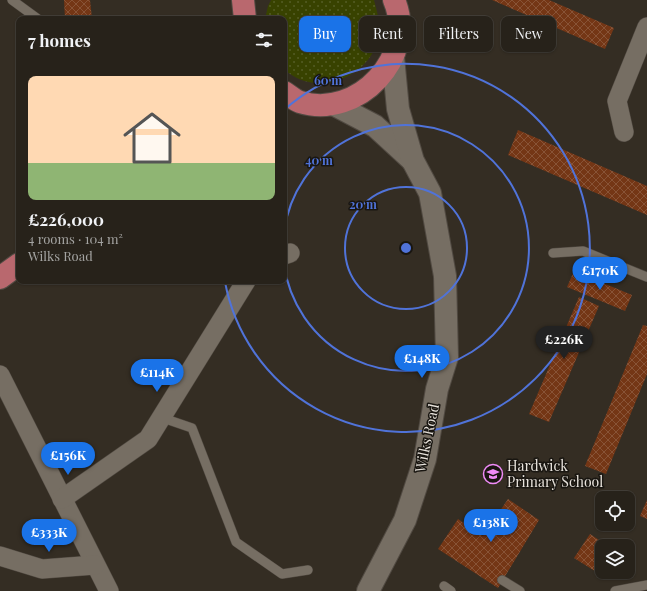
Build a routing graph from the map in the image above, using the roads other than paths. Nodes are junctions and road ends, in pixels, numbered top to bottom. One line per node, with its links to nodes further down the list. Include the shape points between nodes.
1 (12, 0): 3 (lane)
2 (397, 3): 5 (main road, via 399,33)
3 (35, 16)
4 (647, 27): 8 (street, via 617,101)
5 (393, 56): 7 (main road, via 379,79 358,95); 9 (street, Wilks Road, via 398,109)
6 (289, 99): 7 (main road, via 316,105)
7 (333, 104): 9 (street, Wilks Road, via 375,126)
8 (624, 132)
9 (413, 161): 24 (street, Wilks Road, via 430,193 446,276 447,357 437,389 425,458 405,520)
10 (553, 253): 12 (lane, via 583,251)
11 (16, 266): 13 (main road)
12 (647, 277)
13 (0, 278)
14 (244, 284): 16 (street)
15 (0, 375): 17 (street)
16 (160, 417): 17 (street, via 148,439); 20 (lane, via 192,428 236,542 282,574)
17 (62, 499): 19 (street)
18 (0, 556): 19 (street, via 42,569)
19 (96, 565): 23 (street)
20 (308, 570)
21 (502, 580): 25 (lane)
22 (647, 584): 26 (lane)
23 (109, 591)
24 (368, 591)
25 (520, 591)
26 (615, 591)

